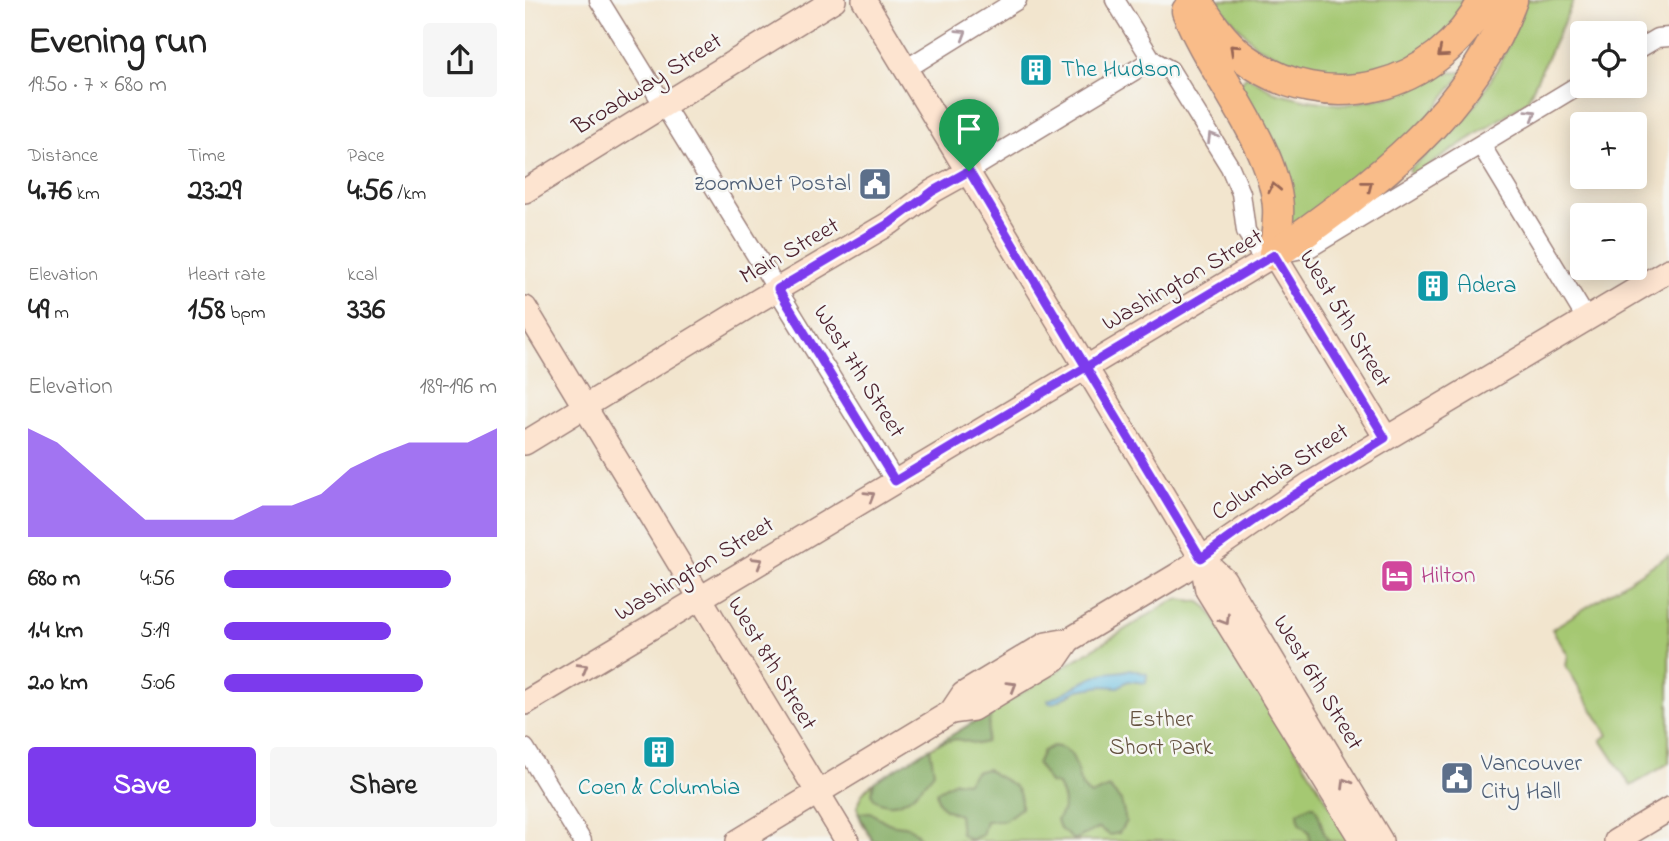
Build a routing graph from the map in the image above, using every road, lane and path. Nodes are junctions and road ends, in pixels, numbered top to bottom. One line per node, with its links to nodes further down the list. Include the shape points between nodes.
1 (599, 0): 15 (street, West 7th Street)
2 (834, 0): 15 (street, Broadway Street)
3 (864, 0): 13 (street, West 6th Street)
4 (1017, 0): 13 (street, one-way to 4)
5 (1115, 0): 12 (street, West 5th Street)
6 (1183, 0): 19 (highway, one-way to 6, via 1278,206 1272,175)
7 (1196, 0): 8 (highway, one-way to 7, via 1458,38 1424,67 1388,83 1341,90 1292,83 1261,69 1223,38)
8 (1483, 0)
9 (1512, 0): 19 (highway, one-way to 9, via 1391,167 1439,121 1478,70)
10 (1669, 37): 11 (street)
11 (1647, 44)
12 (1152, 60): 17 (street, Main Street); 19 (street, West 5th Street, one-way to 12, via 1258,250 1246,231 1235,177 1185,91 1170,70)
13 (906, 69): 17 (street, West 6th Street)
14 (1570, 90): 16 (street, Washington Street, one-way to 14)
15 (666, 105): 18 (street, Broadway Street); 21 (street, West 7th Street)
16 (1481, 145): 19 (street, Washington Street, via 1311,247); 23 (street)
17 (969, 171): 21 (street, Main Street); 24 (street, West 6th Street)
18 (525, 191)
19 (1274, 255): 24 (street, Washington Street); 26 (street, West 5th Street)
20 (1669, 270): 23 (street, Columbia Street)
21 (778, 289): 25 (street, Main Street); 28 (street, West 7th Street)
22 (525, 308): 25 (street, West 8th Street)
23 (1587, 320): 26 (street, Columbia Street)
24 (1086, 367): 28 (street, Washington Street); 29 (street, West 6th Street)
25 (585, 407): 27 (street, Main Street); 30 (street, West 8th Street)
26 (1385, 438): 29 (street, Columbia Street)
27 (525, 443)
28 (895, 481): 30 (street, Washington Street, one-way to 28)
29 (1201, 558): 33 (street, Columbia Street, via 1069,640 1056,659 973,709 951,712); 38 (street, West 6th Street, one-way to 38, via 1207,590); 39 (street, West 6th Street, one-way to 29, via 1224,579)
30 (700, 597): 31 (street, Washington Street, one-way to 30); 33 (street, West 8th Street)
31 (525, 703)
32 (525, 748): 35 (street)
33 (818, 793): 36 (street, Columbia Street); 37 (street, West 8th Street)
34 (1669, 808): 40 (street)
35 (583, 841)
36 (738, 841)
37 (847, 841)
38 (1362, 841)
39 (1381, 841)
40 (1616, 841)

